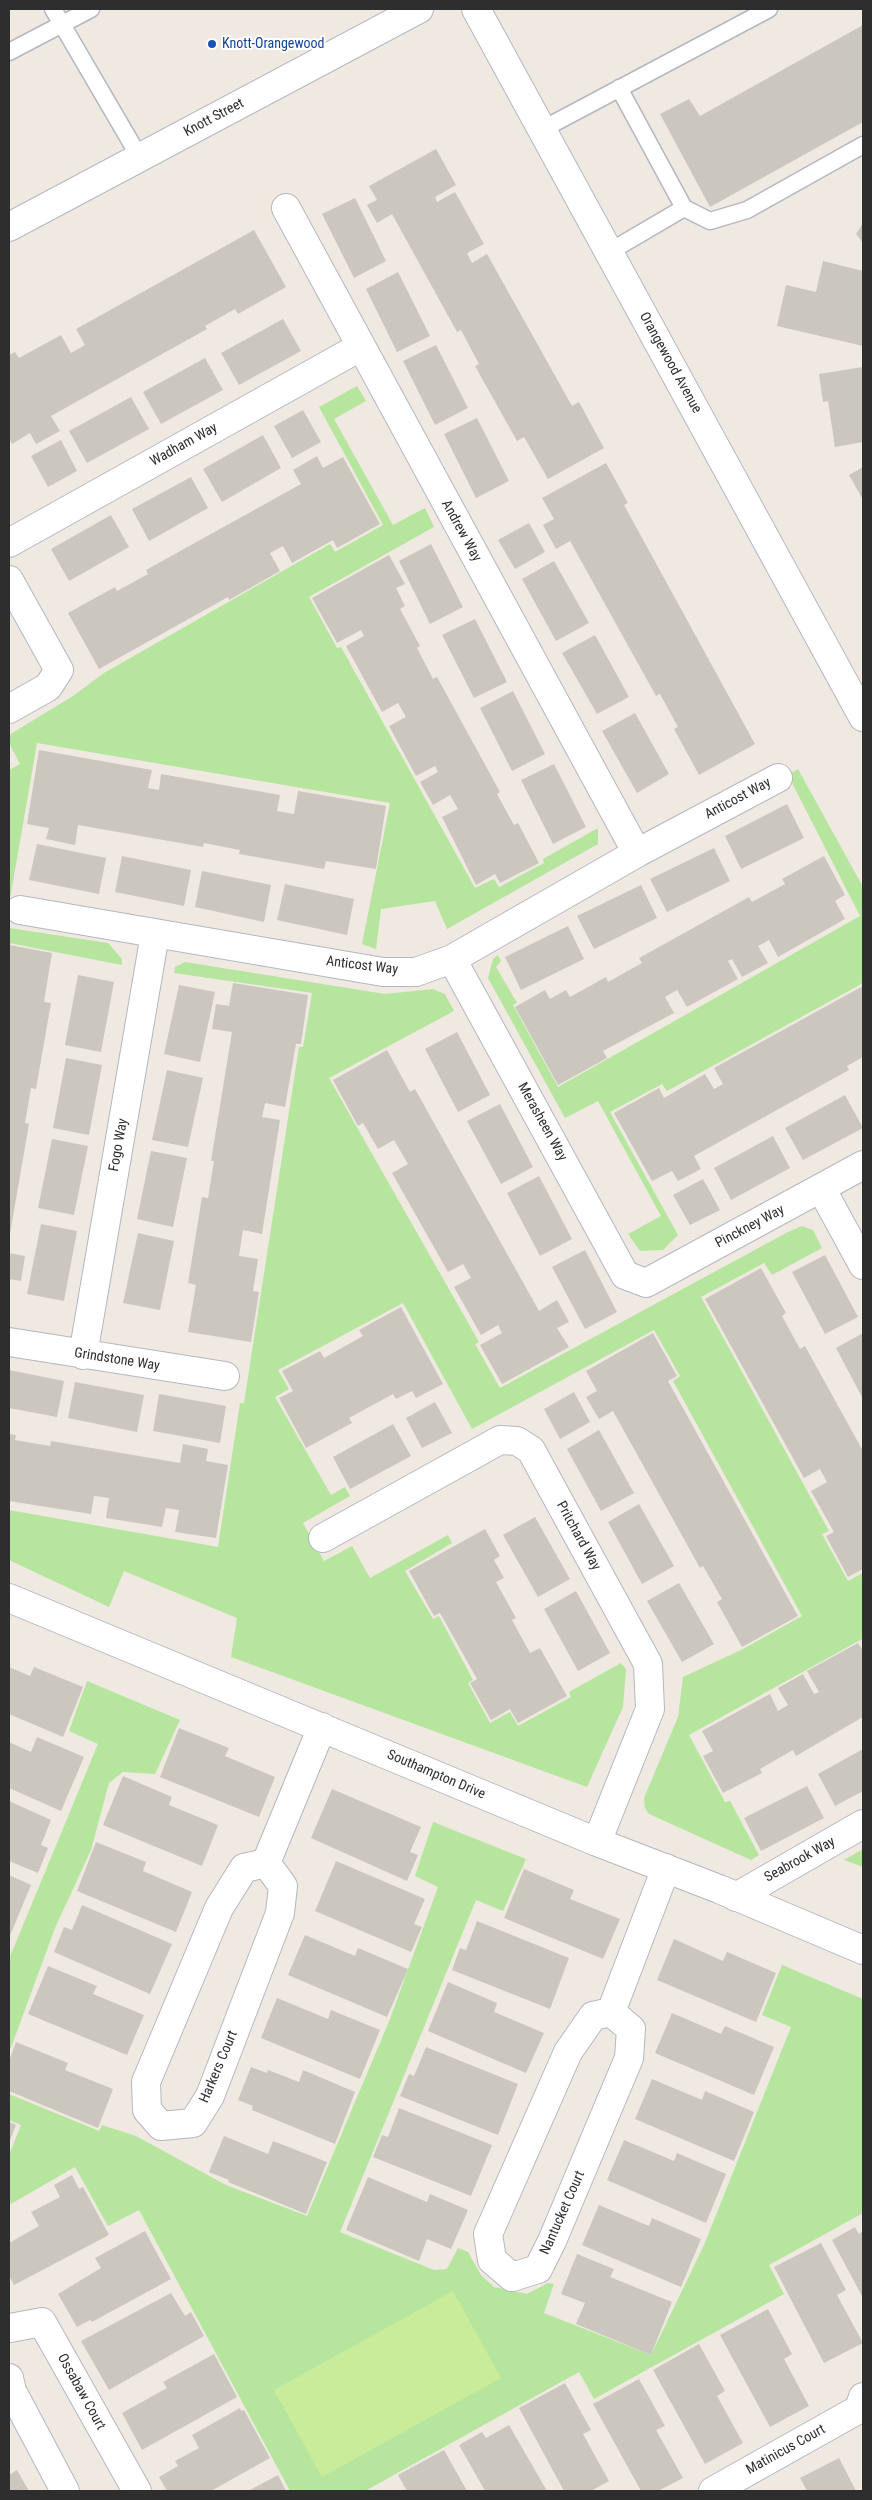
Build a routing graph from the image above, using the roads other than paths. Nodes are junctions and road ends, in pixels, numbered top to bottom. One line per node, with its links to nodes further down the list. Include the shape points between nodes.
1 (53, 9): 6 (lane)
2 (91, 9): 6 (lane)
3 (419, 9): 11 (street, Knott Street)
4 (476, 9): 9 (street, Orangewood Avenue)
5 (769, 9): 8 (lane)
6 (61, 24): 7 (lane); 11 (lane)
7 (9, 52)
8 (620, 88): 9 (lane); 13 (lane)
9 (543, 129): 15 (street, Orangewood Avenue)
10 (863, 145): 13 (lane, via 747,210 710,221)
11 (140, 158): 14 (street, Knott Street)
12 (286, 208): 16 (street, Andrew Way)
13 (684, 208): 15 (lane)
14 (9, 227)
15 (610, 252): 20 (street, Orangewood Avenue)
16 (360, 348): 17 (street, Wadham Way); 22 (street, Andrew Way)
17 (9, 543)
18 (9, 580): 19 (street, via 59,670 48,687)
19 (9, 709)
20 (863, 717)
21 (778, 778): 22 (street, Anticost Way)
22 (637, 853): 25 (street, Anticost Way)
23 (20, 910): 24 (street, Anticost Way)
24 (155, 934): 25 (street, Anticost Way, via 383,972 416,972); 31 (street, Fogo Way)
25 (452, 959): 29 (street, Merasheen Way, via 625,1275)
26 (863, 1164): 27 (street, Pinckney Way)
27 (821, 1188): 28 (street); 29 (street, Pinckney Way, via 646,1283)
28 (863, 1265)
29 (636, 1280)
30 (9, 1342): 31 (street, Grindstone Way)
31 (83, 1355): 32 (street, Grindstone Way)
32 (225, 1376)
33 (323, 1538): 37 (street, Pritchard Way, via 500,1440 516,1441 531,1450 648,1664 650,1709)
34 (9, 1598): 35 (street, Southampton Drive)
35 (322, 1727): 37 (street, Southampton Drive); 38 (street)
36 (863, 1824): 40 (street, Seabrook Way)
37 (597, 1842): 39 (street, Southampton Drive)
38 (266, 1863): 38 (street, Harkers Court, via 244,1868 219,1908 146,2082 147,2110 161,2126 193,2123 210,2096 280,1913 283,1886)
39 (666, 1868): 40 (street, Southampton Drive); 42 (street)
40 (736, 1896): 41 (street, Southampton Drive)
41 (863, 1950)
42 (611, 2012): 42 (street, Nantucket Court, via 593,2016 568,2052 488,2234 492,2260 512,2277 538,2268 552,2242 629,2058 631,2029)
43 (9, 2330): 47 (street, Ossabaw Court, via 42,2322)
44 (9, 2378): 46 (street, via 12,2391)
45 (862, 2406): 48 (street, Matinicus Court)
46 (65, 2491)
47 (137, 2491)
48 (713, 2491)

